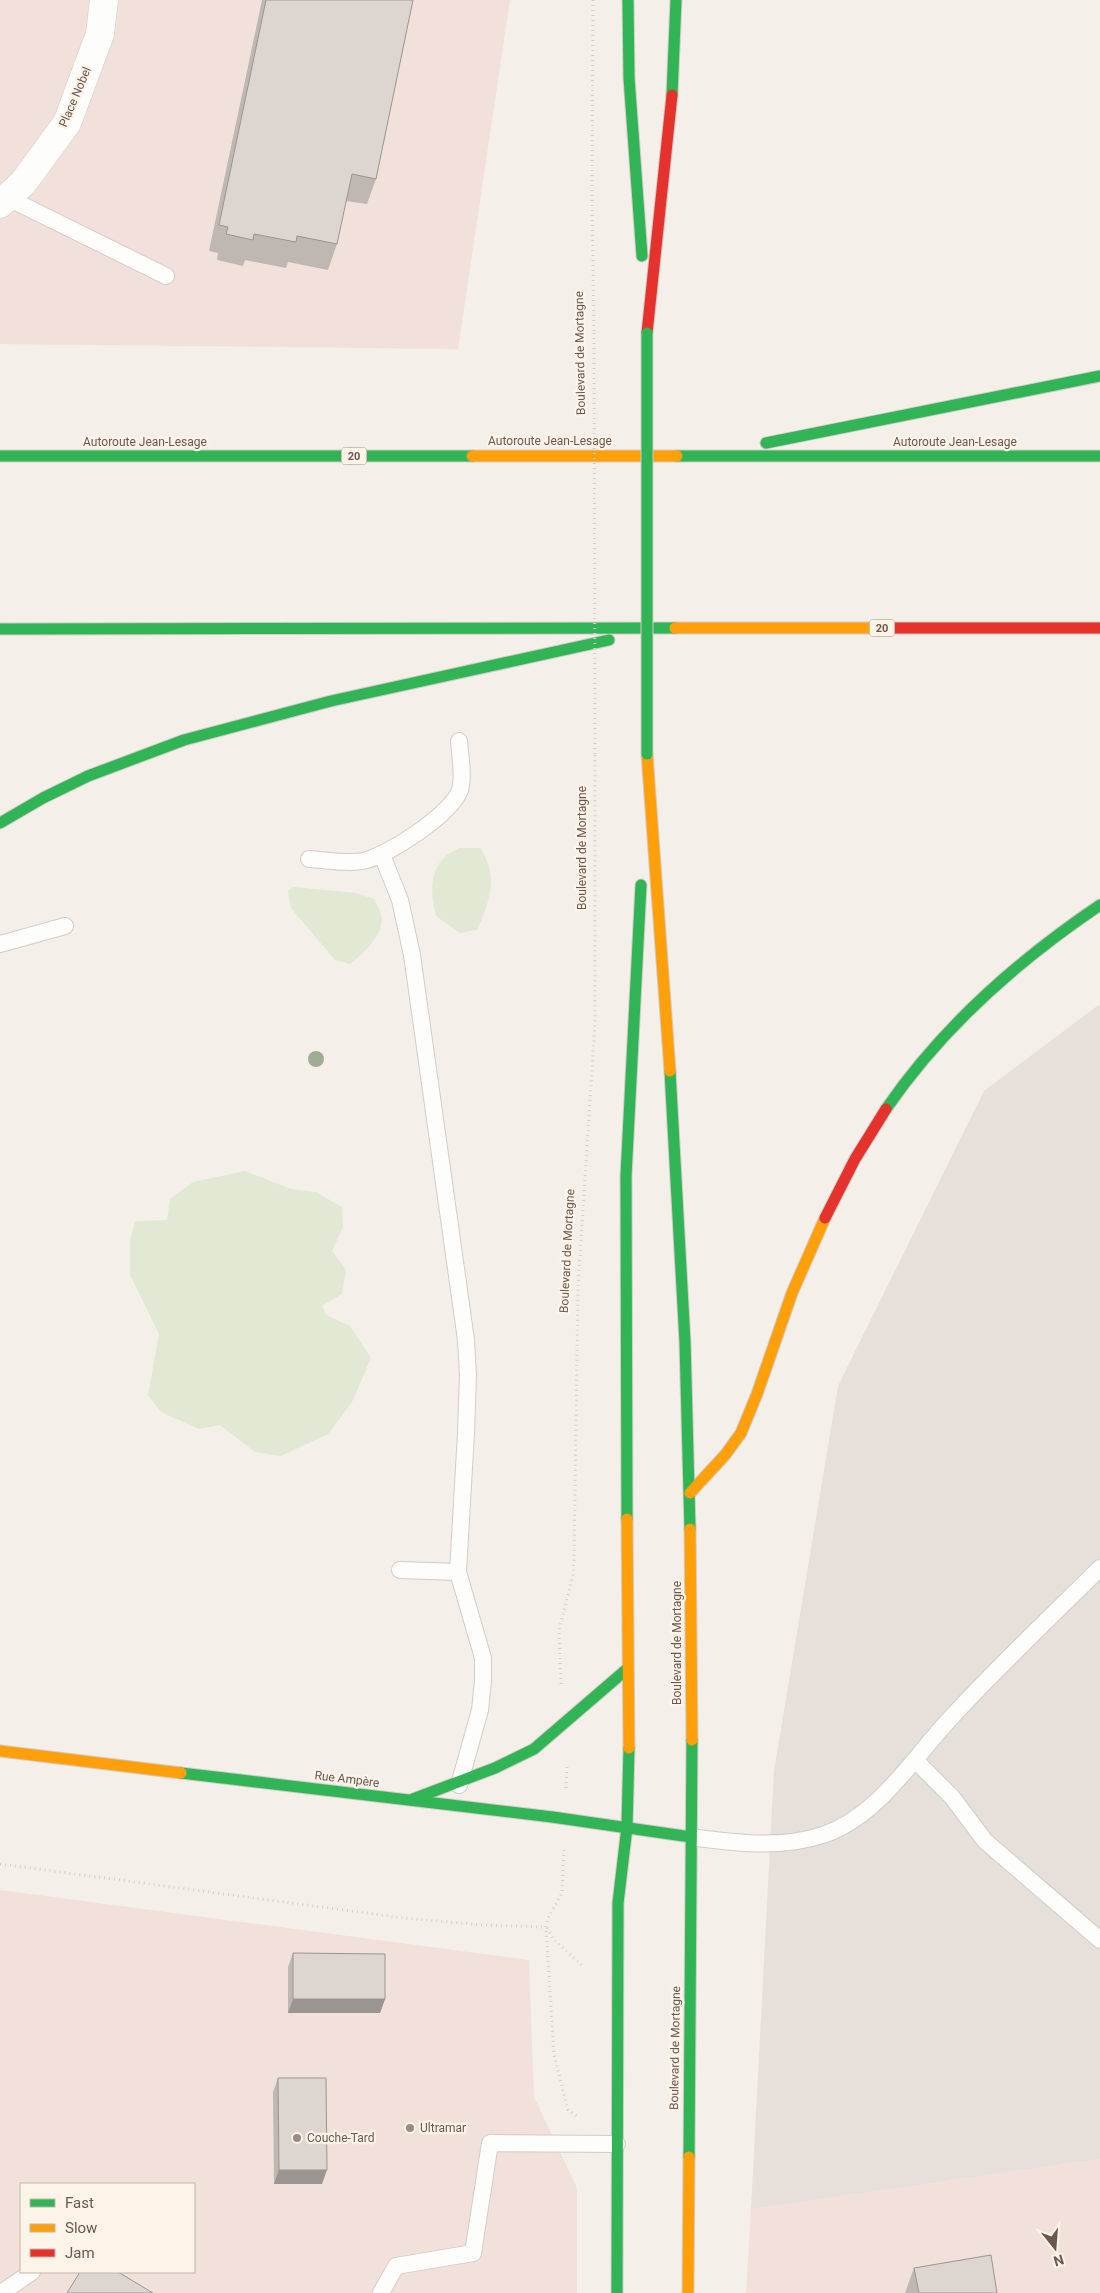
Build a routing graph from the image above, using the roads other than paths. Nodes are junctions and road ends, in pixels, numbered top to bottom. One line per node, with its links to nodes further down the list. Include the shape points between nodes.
1 (104, 0): 4 (street, Place Nobel, via 100,34 67,123 23,183)
2 (628, 0): 6 (main road, Boulevard de Mortagne, via 629,78)
3 (676, 0): 6 (main road, Boulevard de Mortagne, via 674,79)
4 (4, 201): 5 (lane)
5 (166, 276)
6 (647, 333): 15 (main road, Boulevard de Mortagne, bridge)
7 (1100, 376): 8 (main road)
8 (708, 455): 9 (main road, Autoroute Jean-Lesage / 20); 10 (main road, Autoroute Jean-Lesage / 20)
9 (0, 456)
10 (1100, 456)
11 (664, 628): 12 (main road, 20); 13 (main road, 20); 16 (main road, via 282,710 215,729 75,783)
12 (1100, 628)
13 (0, 629)
14 (459, 741): 18 (lane, via 460,791 452,804 420,831)
15 (647, 754): 17 (main road, Boulevard de Mortagne); 24 (main road, Boulevard de Mortagne, via 685,1347)
16 (0, 824)
17 (642, 852)
18 (382, 855): 19 (lane, via 361,861); 27 (lane, via 400,900 412,955 466,1340 468,1375)
19 (310, 859)
20 (641, 872): 28 (main road, via 626,1176)
21 (1100, 905): 24 (main road, via 1009,972 953,1026 895,1096 844,1179 815,1238 740,1435)
22 (65, 926): 23 (lane)
23 (0, 944)
24 (690, 1493): 35 (main road, Boulevard de Mortagne)
25 (1100, 1568): 30 (lane, via 948,1721)
26 (400, 1570): 27 (lane)
27 (458, 1572): 31 (lane, via 483,1658 480,1710)
28 (626, 1669): 31 (main road, via 534,1749); 34 (main road)
29 (0, 1751): 32 (main road, Rue Ampère)
30 (915, 1760): 35 (lane, via 863,1812 824,1834 782,1843 752,1844); 36 (lane, via 952,1797 985,1841)
31 (460, 1781): 32 (main road); 33 (lane)
32 (409, 1800): 33 (main road, Rue Ampère)
33 (456, 1806): 34 (main road, Rue Ampère)
34 (628, 1827): 35 (main road, Rue Ampère); 37 (main road, via 618,1903)
35 (691, 1837): 42 (main road, Boulevard de Mortagne)
36 (1100, 1940)
37 (617, 2144): 40 (lane, via 490,2143 474,2253 396,2266); 41 (main road)
38 (31, 2273): 39 (lane)
39 (1, 2293)
40 (381, 2293)
41 (617, 2293)
42 (688, 2293)

